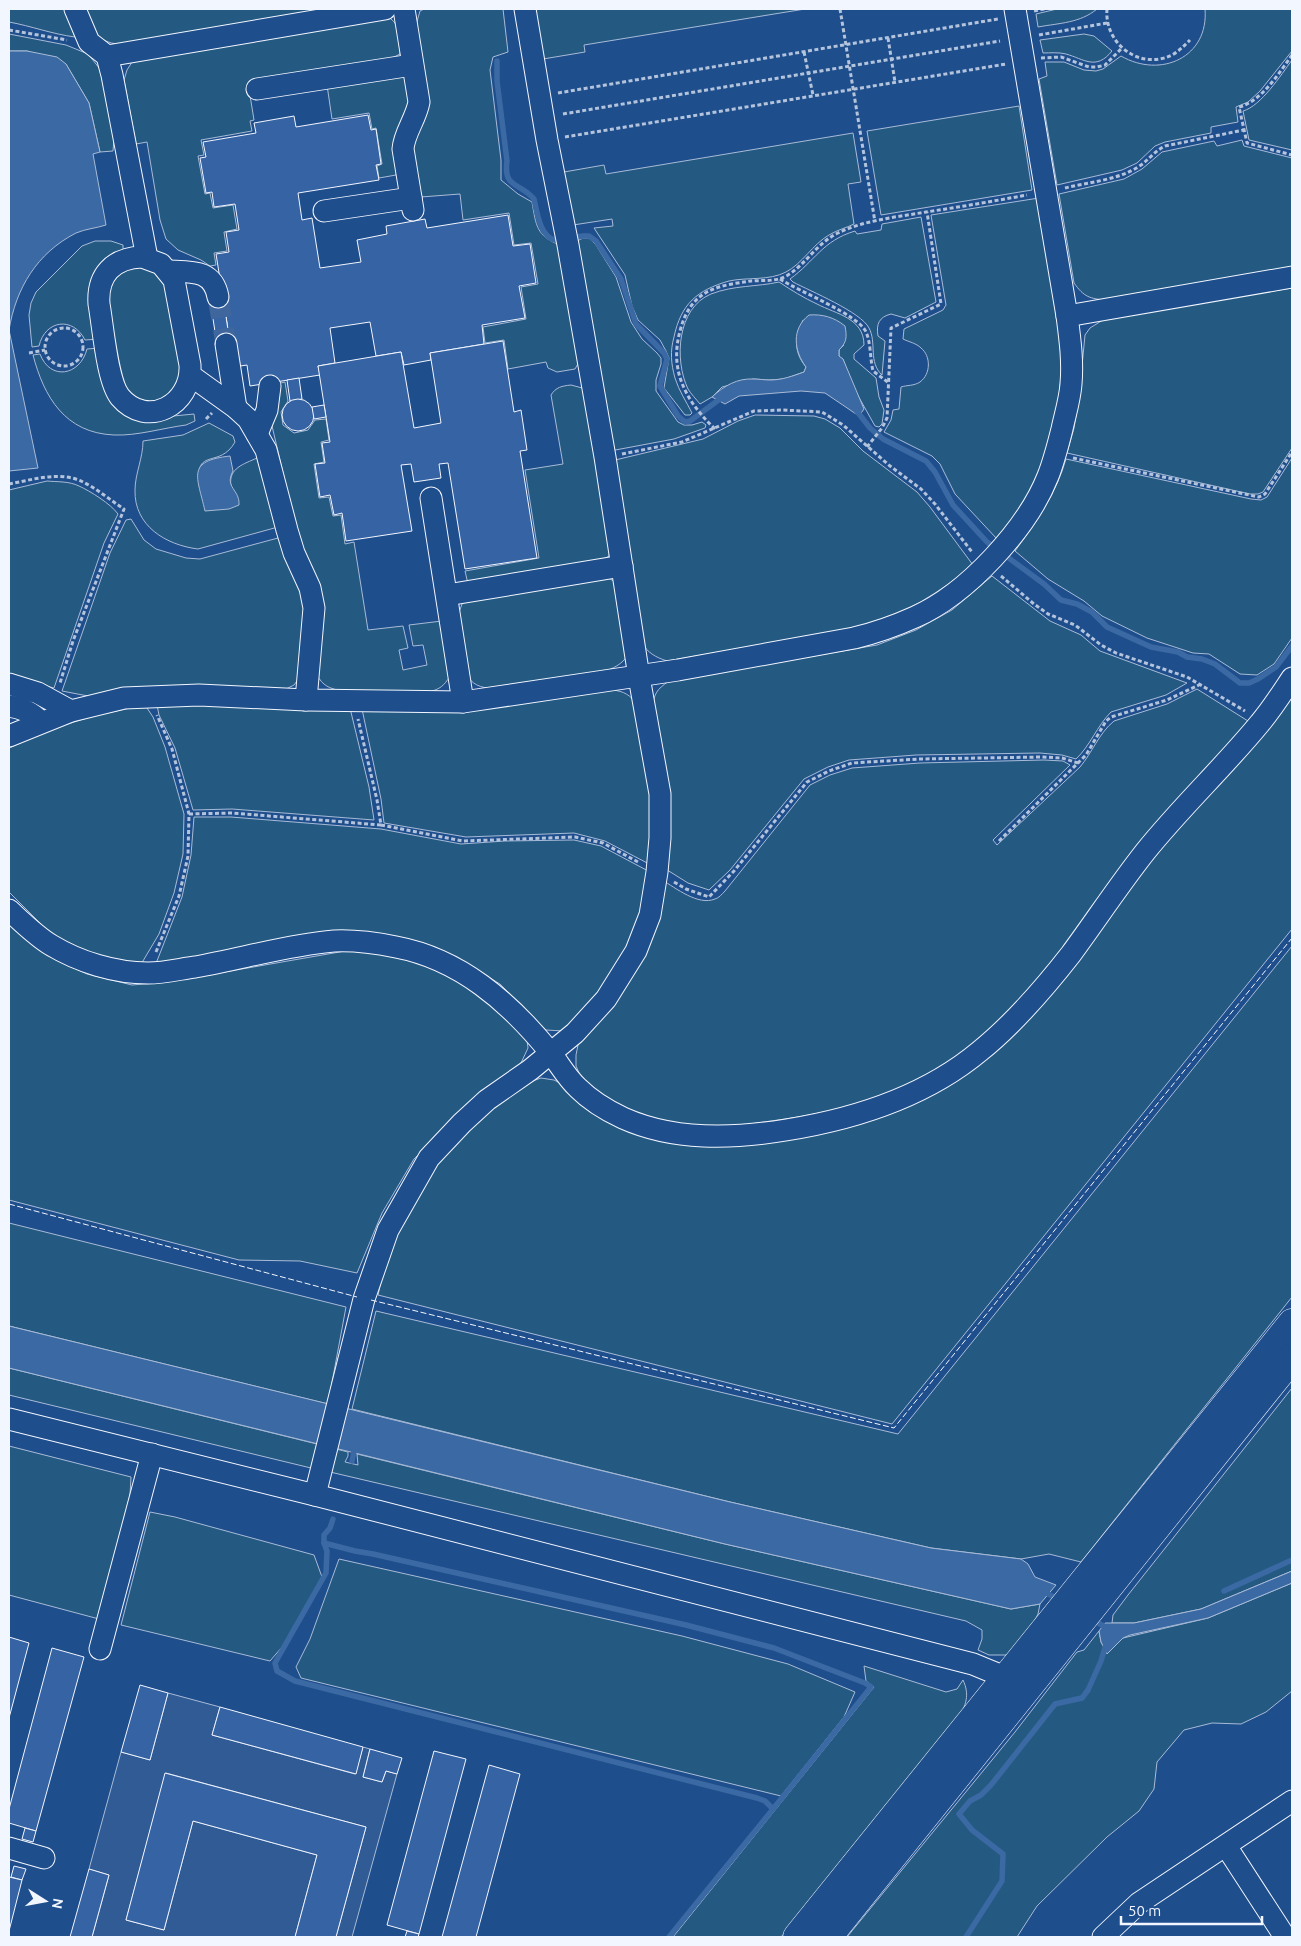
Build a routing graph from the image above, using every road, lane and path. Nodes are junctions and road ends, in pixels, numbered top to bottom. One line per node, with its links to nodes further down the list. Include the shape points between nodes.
1 (75, 9): 14 (street)
2 (385, 9): 19 (street)
3 (404, 9): 22 (street)
4 (525, 9): 28 (street)
5 (840, 9): 15 (path)
6 (1045, 9): 8 (path)
7 (1106, 9): 9 (path)
8 (1016, 12): 11 (path, via 990,21); 12 (street)
9 (1107, 22): 12 (path); 16 (path, via 1111,34)
10 (9, 30): 14 (path, via 78,43)
11 (888, 38): 15 (path); 20 (path)
12 (1020, 38): 20 (path); 21 (street)
13 (1190, 40): 16 (path, via 1177,52 1160,59 1137,57)
14 (89, 42): 19 (street)
15 (845, 45): 17 (path); 23 (path)
16 (1122, 48): 21 (path, via 1098,67 1051,56)
17 (804, 52): 24 (path); 28 (path)
18 (1292, 55): 31 (path, via 1260,95 1239,107)
19 (107, 56): 38 (street)
20 (892, 60): 23 (path); 25 (path)
21 (1023, 61): 25 (path); 34 (street)
22 (412, 65): 26 (street); 35 (street, via 419,102 403,149 412,204)
23 (849, 67): 24 (path); 27 (path)
24 (809, 74): 29 (path); 30 (path)
25 (896, 82): 27 (path)
26 (257, 89)
27 (852, 89): 29 (path); 37 (path)
28 (540, 96): 30 (street)
29 (813, 96): 32 (path)
30 (543, 118): 32 (street)
31 (1244, 130): 33 (path, via 1246,143); 34 (path, via 1165,146 1140,166 1123,174)
32 (547, 140): 56 (street)
33 (1292, 155)
34 (1046, 192): 36 (path); 43 (street)
35 (324, 211)
36 (927, 212): 37 (path); 48 (path, via 941,304 891,328)
37 (875, 222): 41 (path, via 837,234 788,275)
38 (147, 258): 39 (street); 47 (street, via 121,261 112,266 100,283 99,304 114,388 128,404 142,410 157,411 176,402 188,385)
39 (168, 271): 42 (street, via 197,272 207,277 216,287); 47 (street, via 177,290)
40 (1292, 277): 43 (street)
41 (779, 278): 48 (path, via 851,316 861,325 866,333 873,371); 51 (path, via 730,284 707,292 692,304 682,320 676,363 685,392)
42 (218, 297)
43 (1067, 316): 55 (street, via 1072,353 1071,386)
44 (226, 344): 50 (street)
45 (45, 350): 45 (path, via 52,363 67,366 80,359 83,344 75,332 61,328 48,336); 46 (path)
46 (29, 353)
47 (190, 375): 50 (street)
48 (889, 383): 53 (path, via 889,408 882,428)
49 (270, 386): 52 (street, via 267,410)
50 (236, 408): 52 (street)
51 (715, 429): 53 (path, via 754,411 815,411 843,426); 56 (path, via 682,442)
52 (257, 434): 67 (street, via 266,450 292,546 310,588 314,608)
53 (867, 447): 59 (path, via 921,489 975,556)
54 (1292, 452): 55 (path, via 1265,494 1259,497)
55 (1056, 455): 59 (street, via 1036,502)
56 (604, 457): 60 (street)
57 (9, 484): 71 (path, via 63,477 82,482 124,509 73,640)
58 (431, 498): 61 (street)
59 (995, 555): 62 (street, via 952,594 916,617 877,633); 65 (path, via 997,572 1048,614 1075,625 1116,653 1173,671)
60 (622, 566): 61 (street); 62 (street)
61 (447, 595): 69 (street)
62 (639, 676): 69 (street); 79 (street, via 660,794)
63 (1292, 678): 72 (street)
64 (9, 684): 71 (street, via 38,693)
65 (1200, 684): 72 (path); 75 (path, via 1167,700 1111,717)
66 (147, 697): 67 (street, via 199,695); 71 (street); 76 (path, via 172,749)
67 (306, 700): 68 (street)
68 (354, 701): 69 (street); 77 (path)
69 (463, 702)
70 (9, 706): 73 (street, via 23,709)
71 (62, 706): 73 (street)
72 (1262, 721): 82 (street, via 1145,852 1051,978 979,1052 924,1088 856,1115 815,1125 721,1138 648,1127 608,1111 579,1090)
73 (41, 722): 74 (street)
74 (9, 736)
75 (1078, 763): 78 (path); 79 (path, via 1042,757 852,762 807,782 709,897 686,889)
76 (189, 814): 77 (path, via 232,813); 81 (path, via 188,856 179,896)
77 (381, 825): 79 (path, via 463,841 575,837 603,843)
78 (998, 841)
79 (657, 872): 82 (street, via 650,915 636,951 606,999 575,1033)
80 (9, 910): 81 (street, via 48,944 77,959 112,969)
81 (147, 973): 82 (street, via 332,941 397,947 435,958 481,984)
82 (551, 1053): 87 (street, via 487,1100 429,1158 388,1230 364,1298)
83 (1292, 1323): 88 (highway)
84 (1292, 1358): 88 (highway)
85 (9, 1419): 86 (street)
86 (152, 1454): 87 (street); 90 (street)
87 (315, 1495): 91 (street, via 973,1664)
88 (1092, 1589): 89 (highway)
89 (1061, 1628): 91 (highway); 97 (highway)
90 (100, 1649)
91 (1006, 1678): 96 (highway)
92 (1292, 1801): 93 (street)
93 (1226, 1846): 98 (street, via 1139,1903); 99 (street)
94 (9, 1848): 95 (street)
95 (44, 1858)
96 (797, 1937)
97 (828, 1937)
98 (1102, 1937)
99 (1285, 1937)

